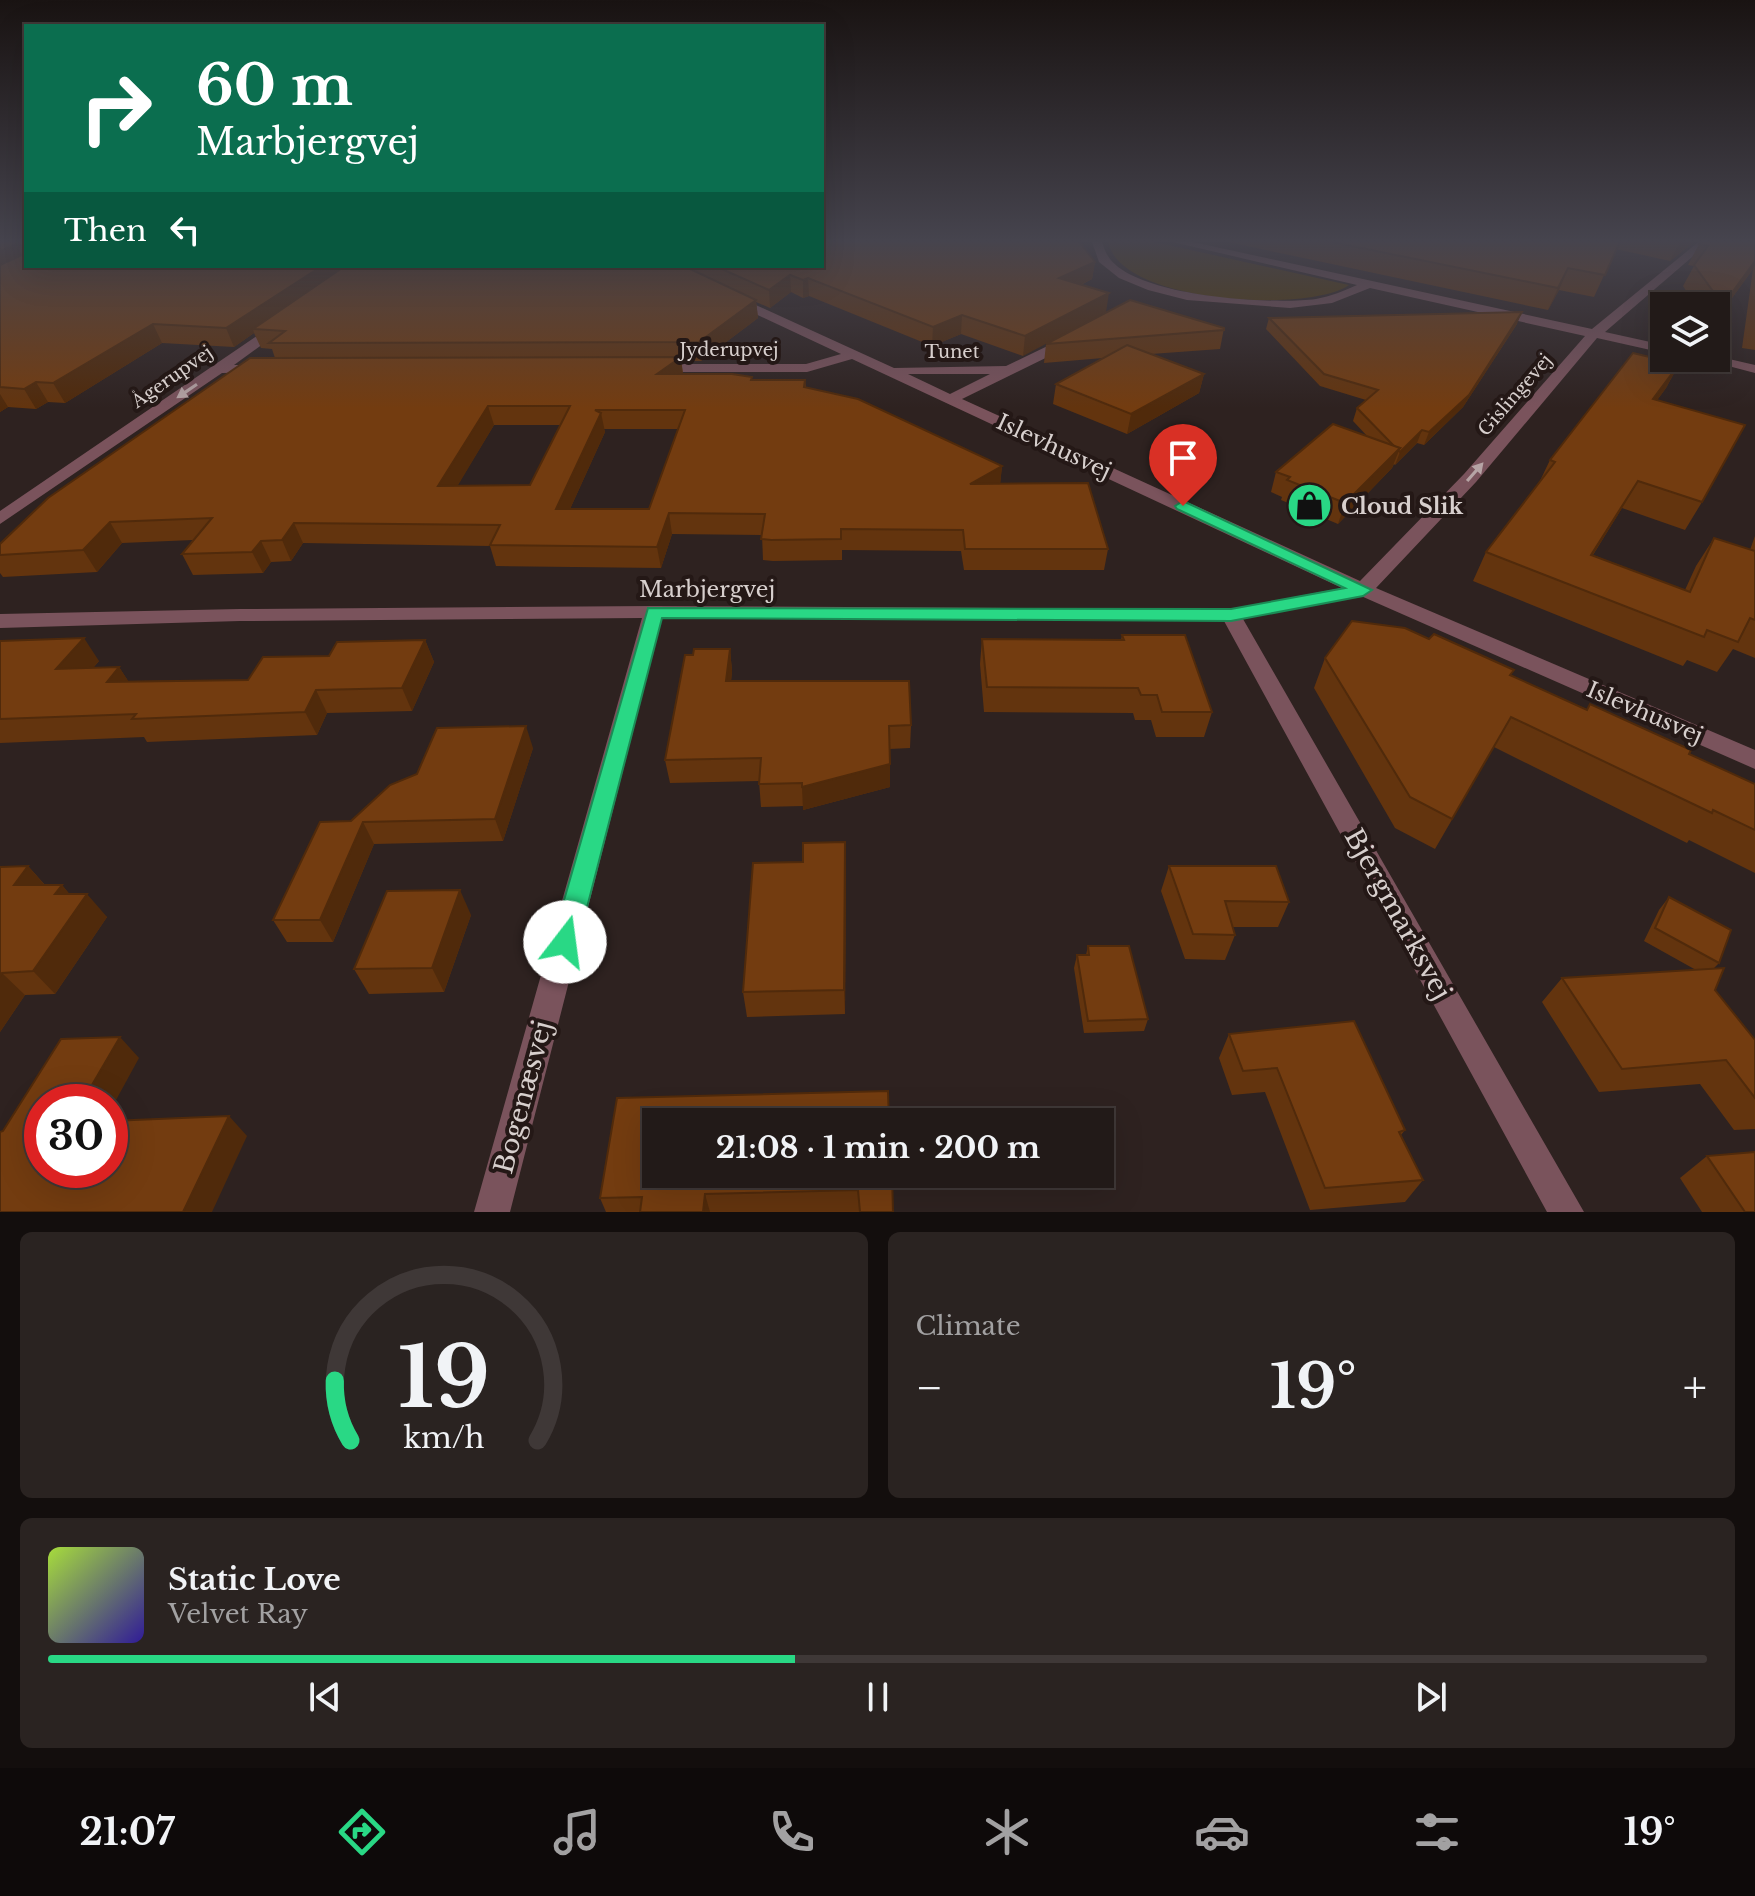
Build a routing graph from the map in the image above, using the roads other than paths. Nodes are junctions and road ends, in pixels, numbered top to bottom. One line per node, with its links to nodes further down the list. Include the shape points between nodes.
1 (727, 296): 12 (street, Islevhusvej)
2 (1152, 296): 7 (street)
3 (1186, 296): 4 (street, via 1261,305 1309,304)
4 (1348, 296)
5 (1425, 296): 10 (street)
6 (1640, 296): 10 (street, Gislingevej)
7 (1148, 298)
8 (293, 317): 14 (street, Ågerupvej)
9 (1083, 334): 19 (street, Tunet)
10 (1594, 334): 11 (street); 22 (street, Gislingevej, one-way to 10, via 1470,478)
11 (1650, 346)
12 (854, 354): 16 (street, Jyderupvej, via 807,368); 18 (street, Islevhusvej)
13 (1730, 364): 17 (street)
14 (219, 369): 15 (street); 21 (street, Ågerupvej, one-way to 21)
15 (283, 369)
16 (632, 369)
17 (1755, 369)
18 (891, 370): 19 (street, Tunet); 20 (street, Islevhusvej)
19 (1012, 370): 20 (street, Tunet)
20 (953, 398): 22 (street, Islevhusvej)
21 (0, 519)
22 (1363, 590): 24 (street, Marbjergvej); 26 (street, Islevhusvej)
23 (654, 612): 24 (street, Marbjergvej); 25 (street, Marbjergvej); 27 (street, Bogenæsvej)
24 (1231, 615): 28 (street, Bjergmarksvej)
25 (0, 621)
26 (1755, 760)
27 (492, 1212)
28 (1566, 1212)

